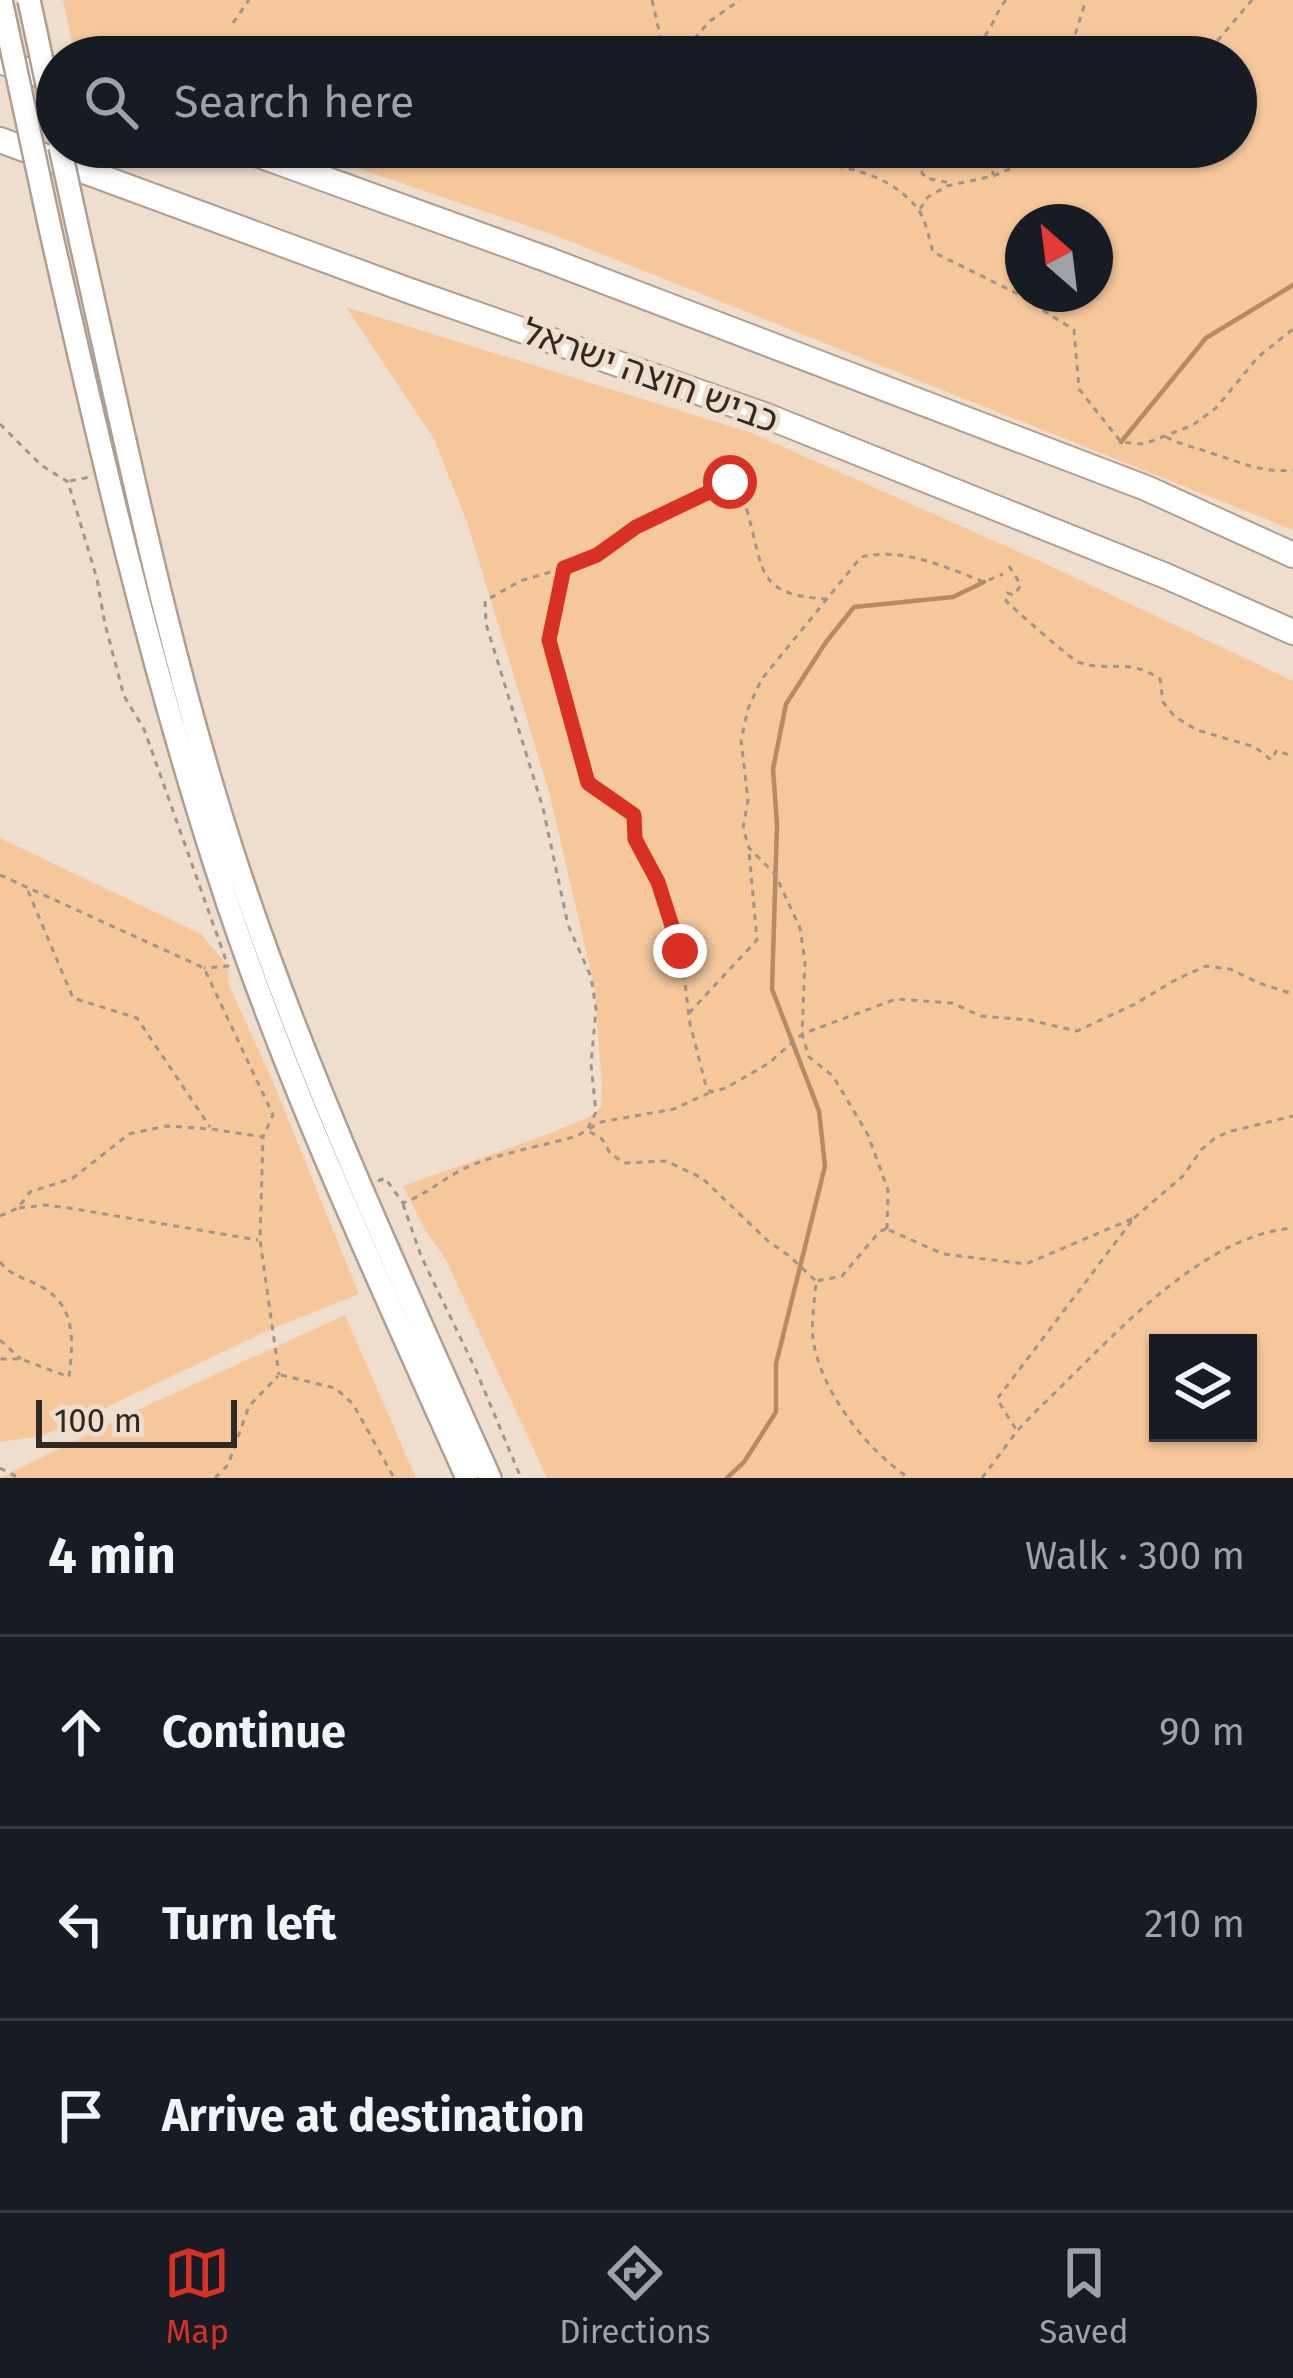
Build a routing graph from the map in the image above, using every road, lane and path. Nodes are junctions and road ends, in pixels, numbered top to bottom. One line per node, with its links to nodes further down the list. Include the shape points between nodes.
1 (2, 0): 20 (main road, bridge)
2 (29, 0): 10 (main road, bridge)
3 (249, 0): 9 (path)
4 (652, 0): 11 (path)
5 (740, 0): 12 (path)
6 (1006, 0): 13 (path)
7 (1086, 0): 14 (path)
8 (1252, 0): 15 (path)
9 (233, 23)
10 (37, 36)
11 (660, 36)
12 (697, 36)
13 (984, 36)
14 (1075, 36)
15 (1222, 36)
16 (0, 61): 17 (highway)
17 (36, 74)
18 (0, 140): 19 (highway, כביש חוצה ישראל)
19 (36, 153)
20 (36, 162)
21 (37, 168): 36 (main road, bridge)
22 (65, 168): 57 (main road, bridge, via 201,746 276,977)
23 (76, 168): 43 (highway, כביש חוצה ישראל, via 764,415)
24 (295, 168): 38 (highway, כביש חוצה ישראל, via 1125,479)
25 (851, 168): 31 (path)
26 (923, 168): 30 (path, via 926,178)
27 (993, 168): 29 (path)
28 (1012, 168): 29 (path)
29 (993, 176): 30 (path)
30 (958, 185): 31 (path, via 928,196)
31 (919, 210): 34 (path, via 934,252 1073,330 1079,389 1121,442)
32 (1293, 329): 34 (path, via 1216,408)
33 (0, 424): 37 (path)
34 (1164, 436): 35 (path, via 1239,464)
35 (1293, 470)
36 (107, 473): 37 (path); 76 (main road, via 180,751 256,984 314,1136)
37 (68, 482): 48 (path, via 124,696 145,729 228,966)
38 (1293, 555)
39 (1009, 566): 44 (path, via 1021,585 1006,601 1076,662 1148,670 1160,679 1163,702 1197,730 1255,747 1271,760 1277,750)
40 (564, 568): 42 (path, via 730,482 742,493 765,578 784,592); 50 (path, via 549,640 588,783 634,815 635,839 680,951); 55 (path, via 485,601 568,926 591,977 596,1112)
41 (1003, 574): 42 (path, via 984,582 926,560 864,555)
42 (827, 598): 45 (path, via 761,680 748,709 741,740)
43 (1293, 632)
44 (1293, 757)
45 (749, 848): 50 (path, via 757,940); 51 (path, via 775,874 800,928)
46 (0, 875): 47 (path)
47 (26, 887): 48 (path); 54 (path, via 73,998 137,1018)
48 (204, 968): 56 (path, via 273,1115)
49 (1293, 994): 51 (path, via 1206,966 1077,1030 896,999)
50 (688, 1014): 52 (path)
51 (802, 1034): 52 (path, via 769,1063); 63 (path, via 809,1057 833,1076 868,1135 888,1190)
52 (711, 1092): 55 (path)
53 (1293, 1116): 61 (path, via 1214,1139)
54 (211, 1129): 56 (path); 59 (path, via 130,1134 73,1178 30,1192)
55 (587, 1130): 58 (path, via 476,1163); 66 (path, via 623,1163 666,1161 702,1178)
56 (263, 1137): 64 (path)
57 (360, 1188): 58 (path, via 385,1178); 77 (main road)
58 (403, 1203): 78 (path)
59 (18, 1208): 60 (path); 64 (path, via 45,1204)
60 (0, 1216)
61 (1134, 1218): 63 (path, via 1026,1264 943,1254); 71 (path, via 997,1399)
62 (1293, 1228): 71 (path, via 1247,1240 1175,1279)
63 (887, 1229): 66 (path, via 842,1276)
64 (260, 1240): 70 (path)
65 (0, 1262): 69 (path, via 68,1311 69,1377)
66 (816, 1281): 79 (path, via 813,1339 835,1398)
67 (0, 1340): 69 (path)
68 (0, 1358): 69 (path)
69 (21, 1359)
70 (279, 1375): 74 (path, via 249,1406 228,1465); 75 (path, via 344,1396)
71 (1017, 1431): 80 (path)
72 (0, 1468): 73 (path)
73 (19, 1478)
74 (214, 1478)
75 (394, 1478)
76 (467, 1478)
77 (490, 1478)
78 (521, 1478)
79 (909, 1478)
80 (982, 1478)

